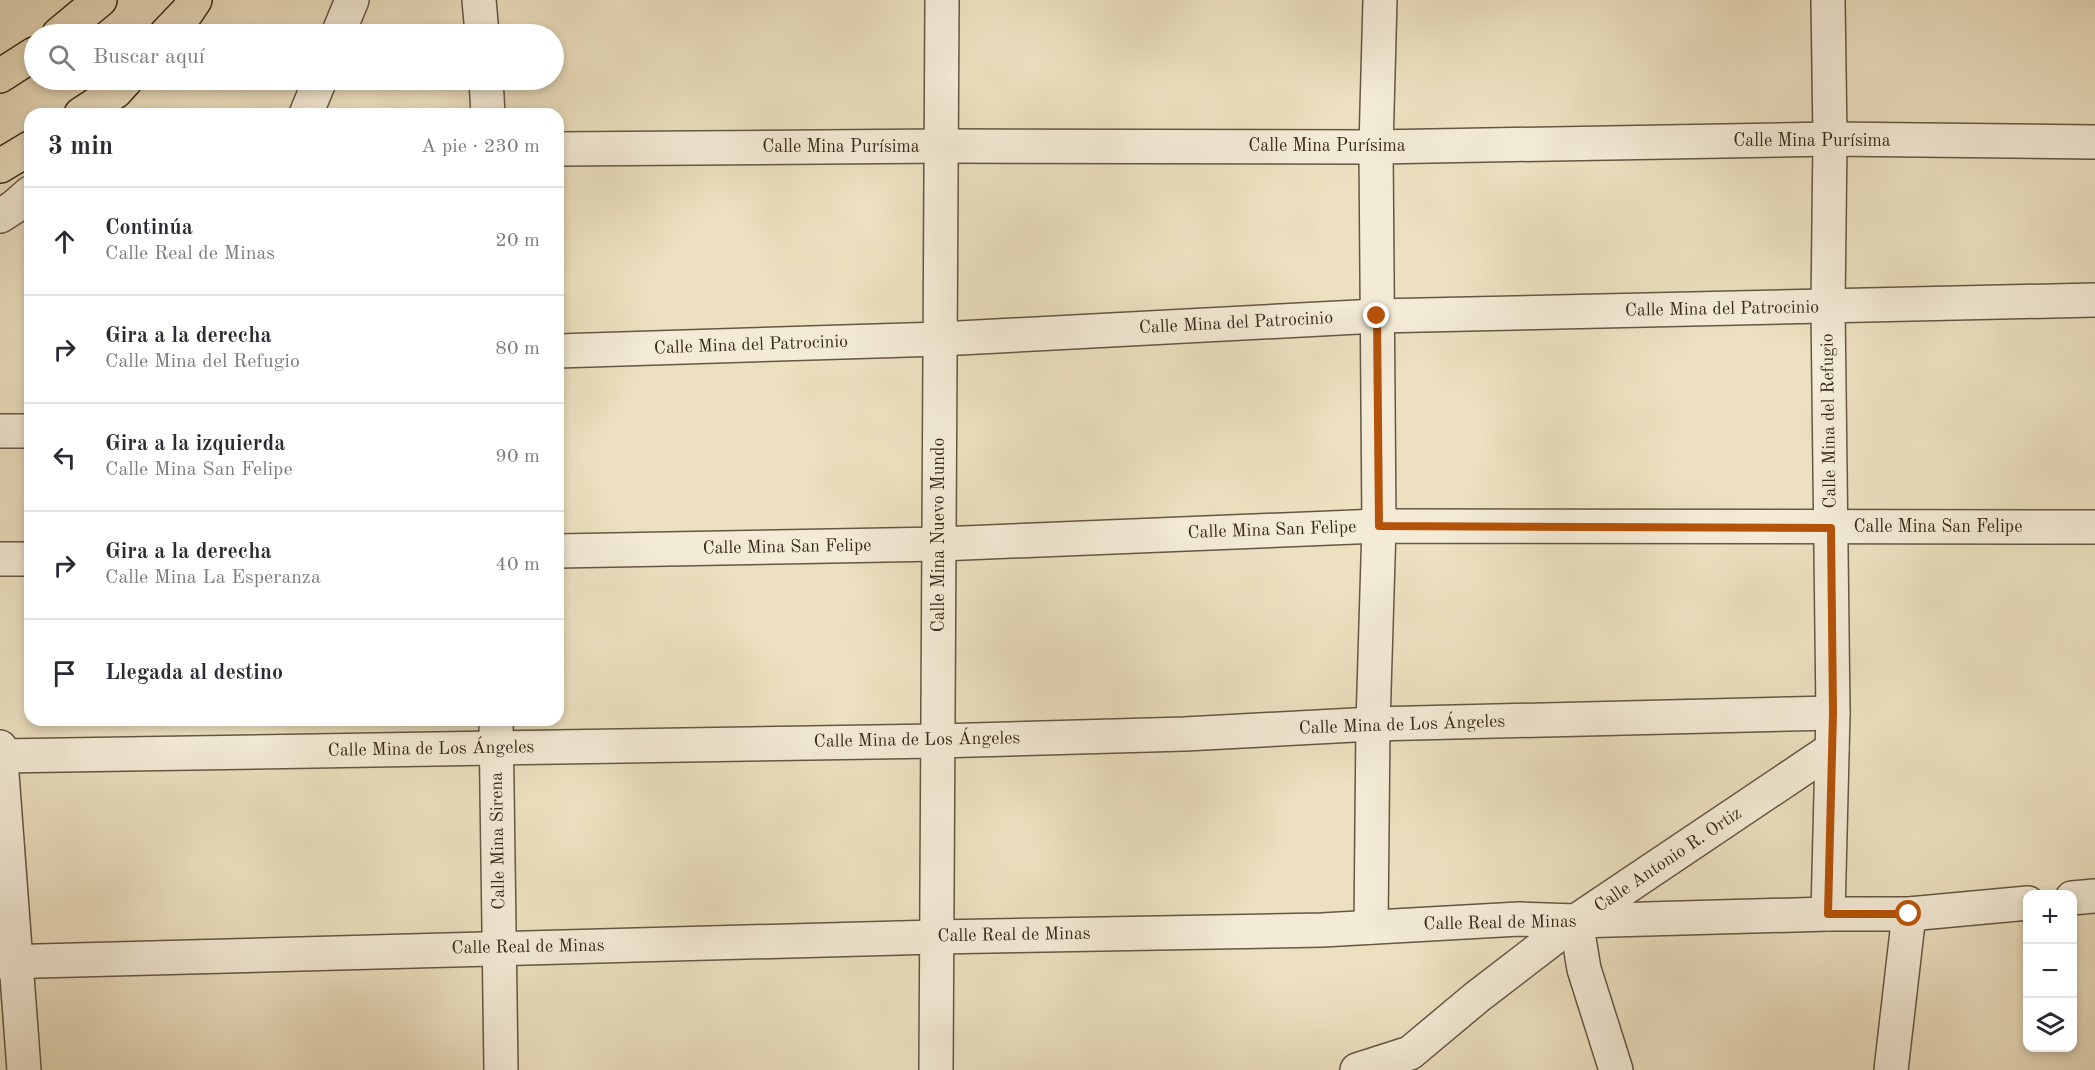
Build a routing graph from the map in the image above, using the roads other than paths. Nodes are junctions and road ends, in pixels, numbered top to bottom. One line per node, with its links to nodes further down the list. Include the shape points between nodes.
1 (100, 0): 8 (main road)
2 (195, 0): 9 (main road)
3 (352, 0): 10 (street)
4 (479, 0): 11 (street)
5 (942, 0): 22 (street, Calle Mina Nuevo Mundo)
6 (1380, 0): 23 (street)
7 (1828, 0): 20 (street, Calle Mina del Refugio)
8 (71, 24)
9 (175, 24)
10 (342, 24)
11 (481, 24)
12 (24, 60): 13 (main road)
13 (0, 76)
14 (316, 90): 18 (street)
15 (487, 90): 19 (street)
16 (113, 95): 17 (main road)
17 (91, 108)
18 (308, 108)
19 (488, 108)
20 (1830, 140): 21 (street, Calle Mina Purísima); 23 (street, Calle Mina Purísima); 28 (street, Calle Mina del Refugio)
21 (2095, 142)
22 (942, 146): 23 (street, Calle Mina Purísima); 24 (street, Calle Mina Purísima); 30 (street, Calle Mina Nuevo Mundo)
23 (1376, 147): 29 (street)
24 (564, 149)
25 (24, 151): 26 (main road)
26 (0, 166)
27 (2095, 300): 28 (street, Calle Mina del Patrocinio)
28 (1828, 307): 29 (street, Calle Mina del Patrocinio); 36 (street, Calle Mina del Refugio)
29 (1377, 316): 30 (street, Calle Mina del Patrocinio); 34 (street)
30 (940, 339): 31 (street, Calle Mina del Patrocinio); 37 (street, Calle Mina Nuevo Mundo)
31 (564, 351)
32 (0, 431): 33 (street)
33 (24, 431)
34 (1379, 526): 36 (street, Calle Mina San Felipe); 37 (street, Calle Mina San Felipe); 42 (street)
35 (2095, 527): 36 (street, Calle Mina San Felipe)
36 (1831, 528): 41 (street, Calle Mina del Refugio)
37 (939, 544): 38 (street, Calle Mina San Felipe); 44 (street, Calle Mina Nuevo Mundo)
38 (564, 551)
39 (0, 559): 40 (street)
40 (24, 559)
41 (1833, 713): 42 (street, Calle Mina de Los Ángeles); 46 (street, Calle Mina del Refugio)
42 (1373, 724): 44 (street, Calle Mina de Los Ángeles); 54 (street)
43 (496, 734): 44 (street, Calle Mina de Los Ángeles); 47 (street, Calle Mina de Los Ángeles); 56 (street, Calle Mina Sirena)
44 (937, 741): 55 (street, Calle Mina Nuevo Mundo)
45 (0, 747): 47 (street)
46 (1832, 749): 51 (street, Calle Mina del Refugio); 53 (street, Calle Antonio R. Ortiz)
47 (0, 756): 57 (street)
48 (2095, 896): 49 (street)
49 (2077, 898)
50 (2023, 903): 52 (street, Calle Real de Minas)
51 (1828, 914): 52 (street, Calle Real de Minas); 53 (street, Calle Real de Minas)
52 (1909, 914): 64 (street)
53 (1576, 921): 54 (street, Calle Real de Minas); 58 (street, Calle Antonio R. Ortiz, via 1477,997); 63 (street, via 1584,969)
54 (1371, 927): 55 (street, Calle Real de Minas)
55 (936, 937): 56 (street, Calle Real de Minas); 61 (street, Calle Mina Nuevo Mundo)
56 (500, 947): 57 (street, Calle Real de Minas); 60 (street, Calle Mina Sirena)
57 (9, 961): 59 (street)
58 (1413, 1062): 62 (street, Calle Antonio R. Ortiz)
59 (24, 1070)
60 (501, 1070)
61 (936, 1070)
62 (1357, 1070)
63 (1616, 1070)
64 (1891, 1070)

